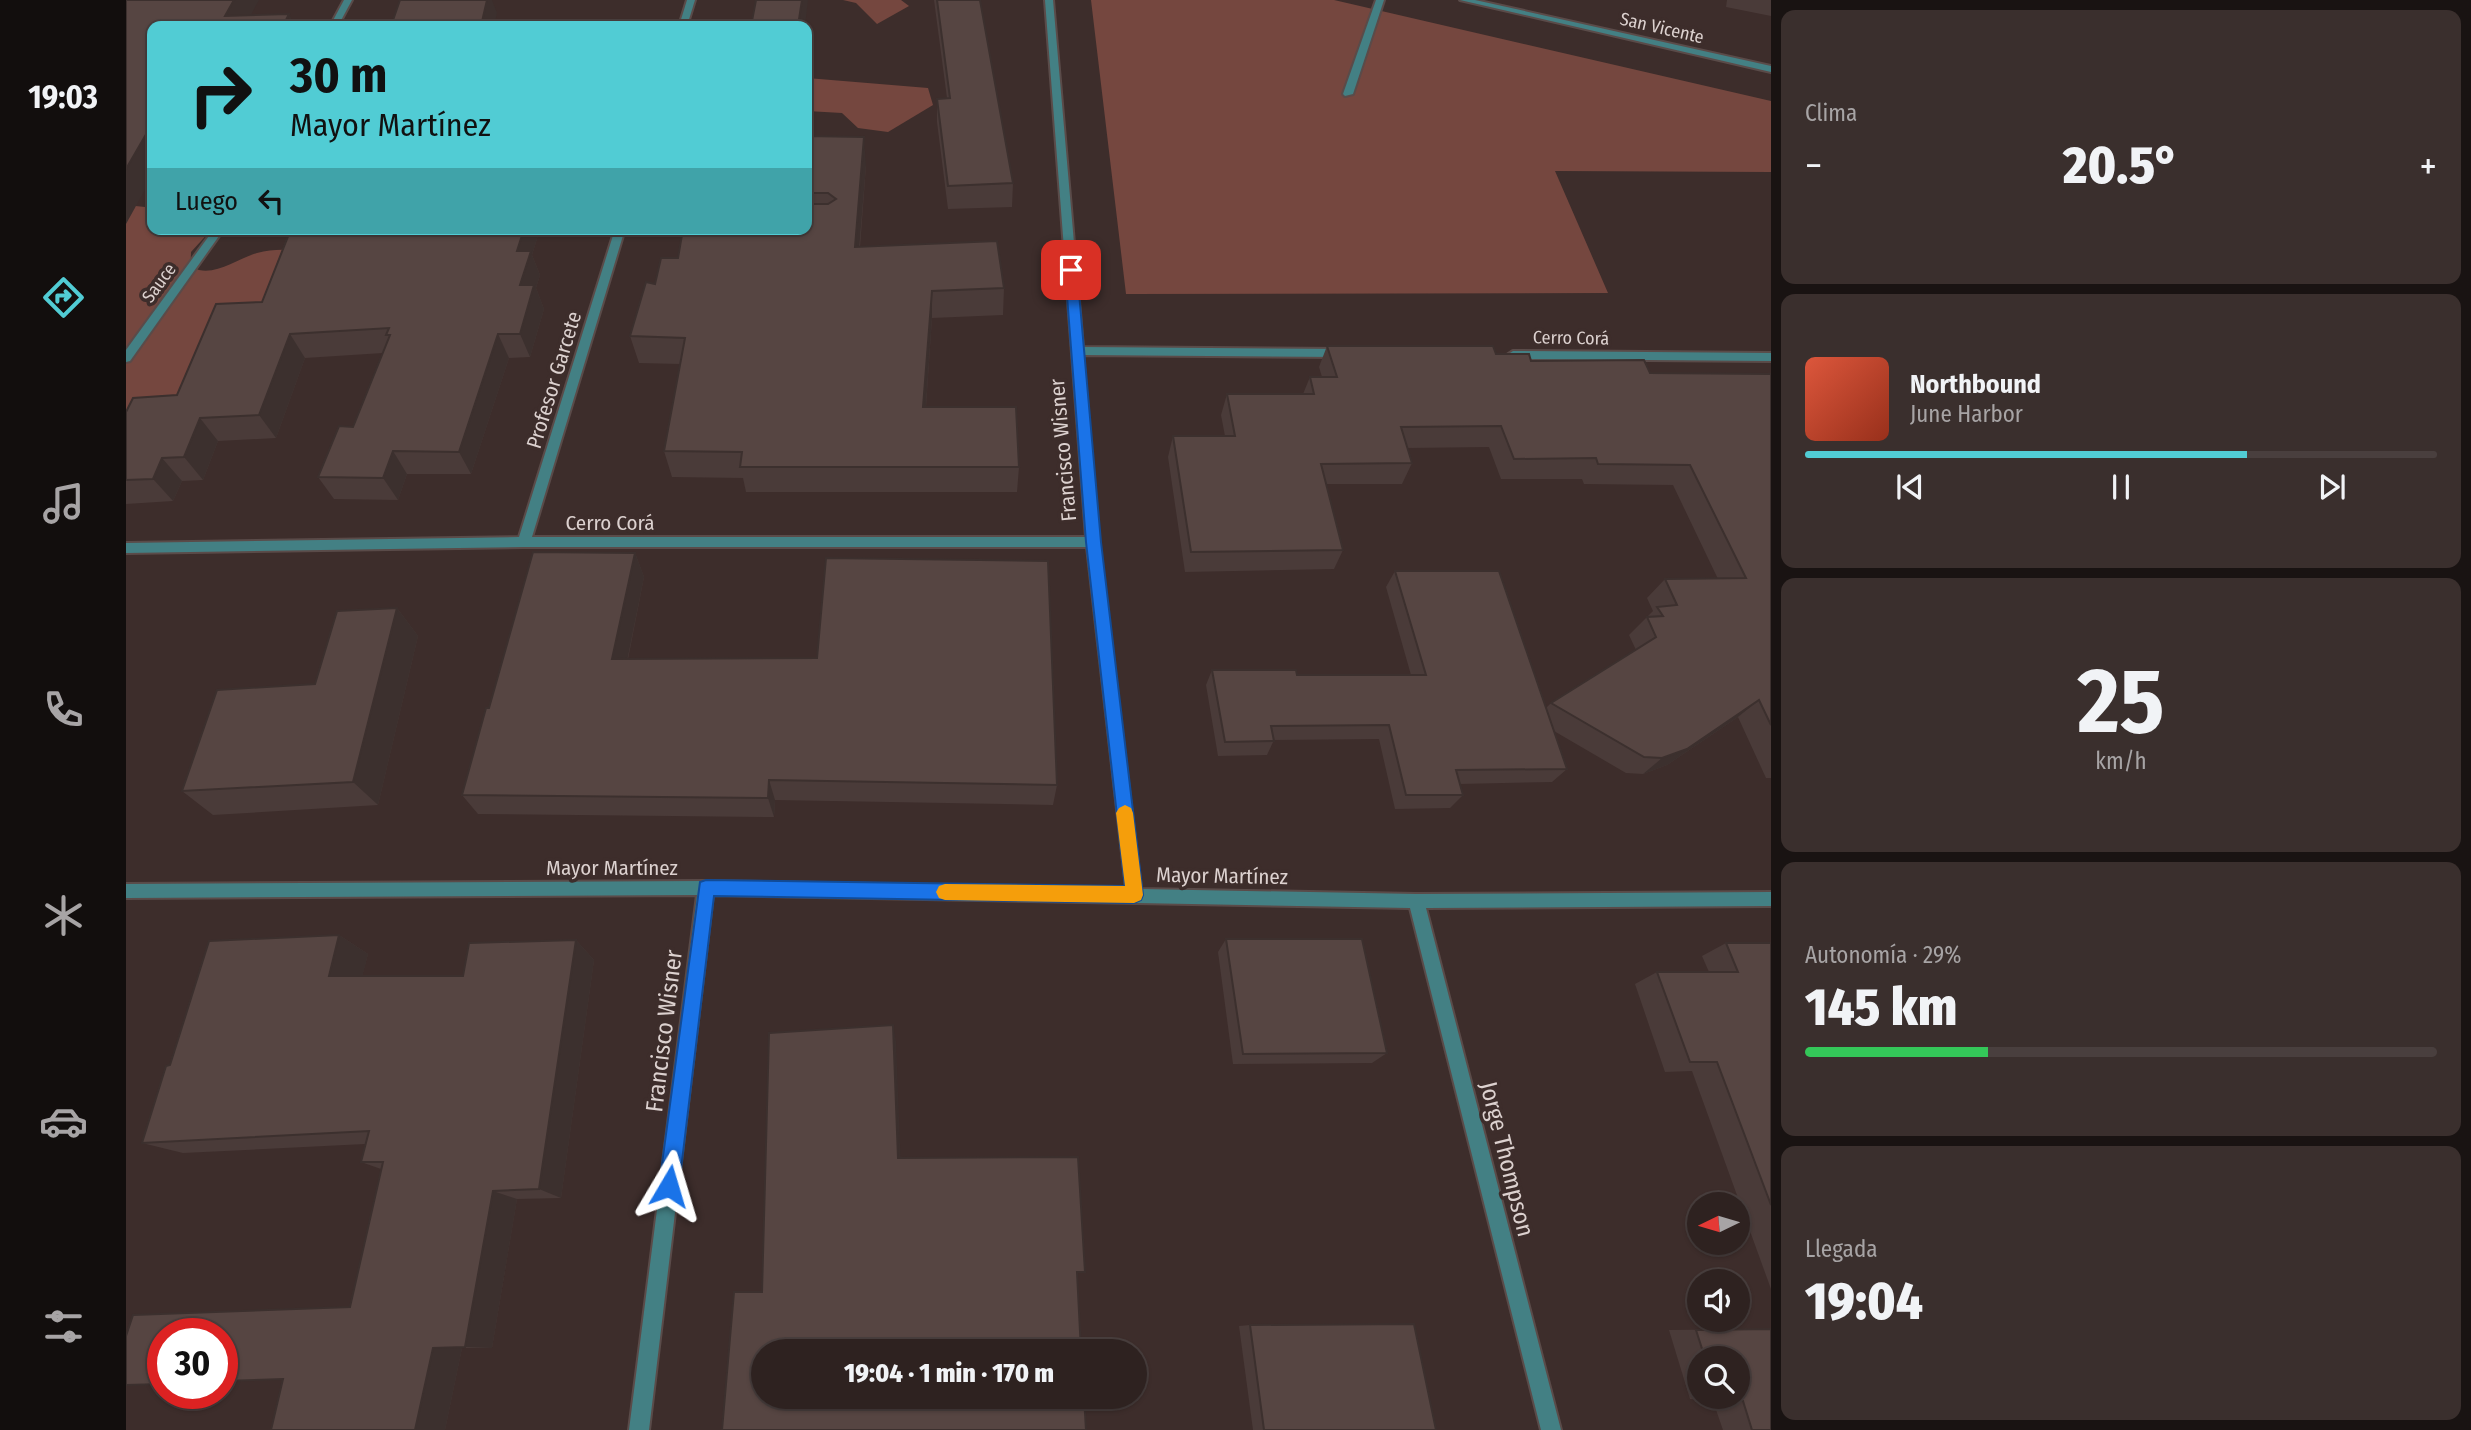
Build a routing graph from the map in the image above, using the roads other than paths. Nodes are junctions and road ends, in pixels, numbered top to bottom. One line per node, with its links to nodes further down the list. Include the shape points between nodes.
1 (348, 0): 6 (street)
2 (691, 0): 7 (street)
3 (1049, 0): 12 (street, Francisco Wisner)
4 (1380, 0): 9 (street)
5 (1464, 0): 8 (street, San Vicente)
6 (337, 21)
7 (685, 21)
8 (1771, 69)
9 (1348, 94)
10 (215, 235): 16 (street, Sauce)
11 (618, 235): 17 (street, Profesor Garcete)
12 (1078, 351): 13 (street); 18 (street, Francisco Wisner)
13 (1354, 353)
14 (1507, 355): 15 (street, Cerro Corá)
15 (1771, 357)
16 (126, 358)
17 (524, 542): 18 (street, Cerro Corá); 19 (street, Cerro Corá)
18 (1093, 542): 22 (street, Francisco Wisner)
19 (126, 548)
20 (706, 888): 21 (street, Mayor Martínez); 22 (street, Mayor Martínez); 25 (street, Francisco Wisner)
21 (126, 891)
22 (1134, 895): 24 (street, Mayor Martínez)
23 (1771, 899): 24 (street, Mayor Martínez)
24 (1416, 901): 26 (street, Jorge Thompson)
25 (639, 1430)
26 (1551, 1430)

